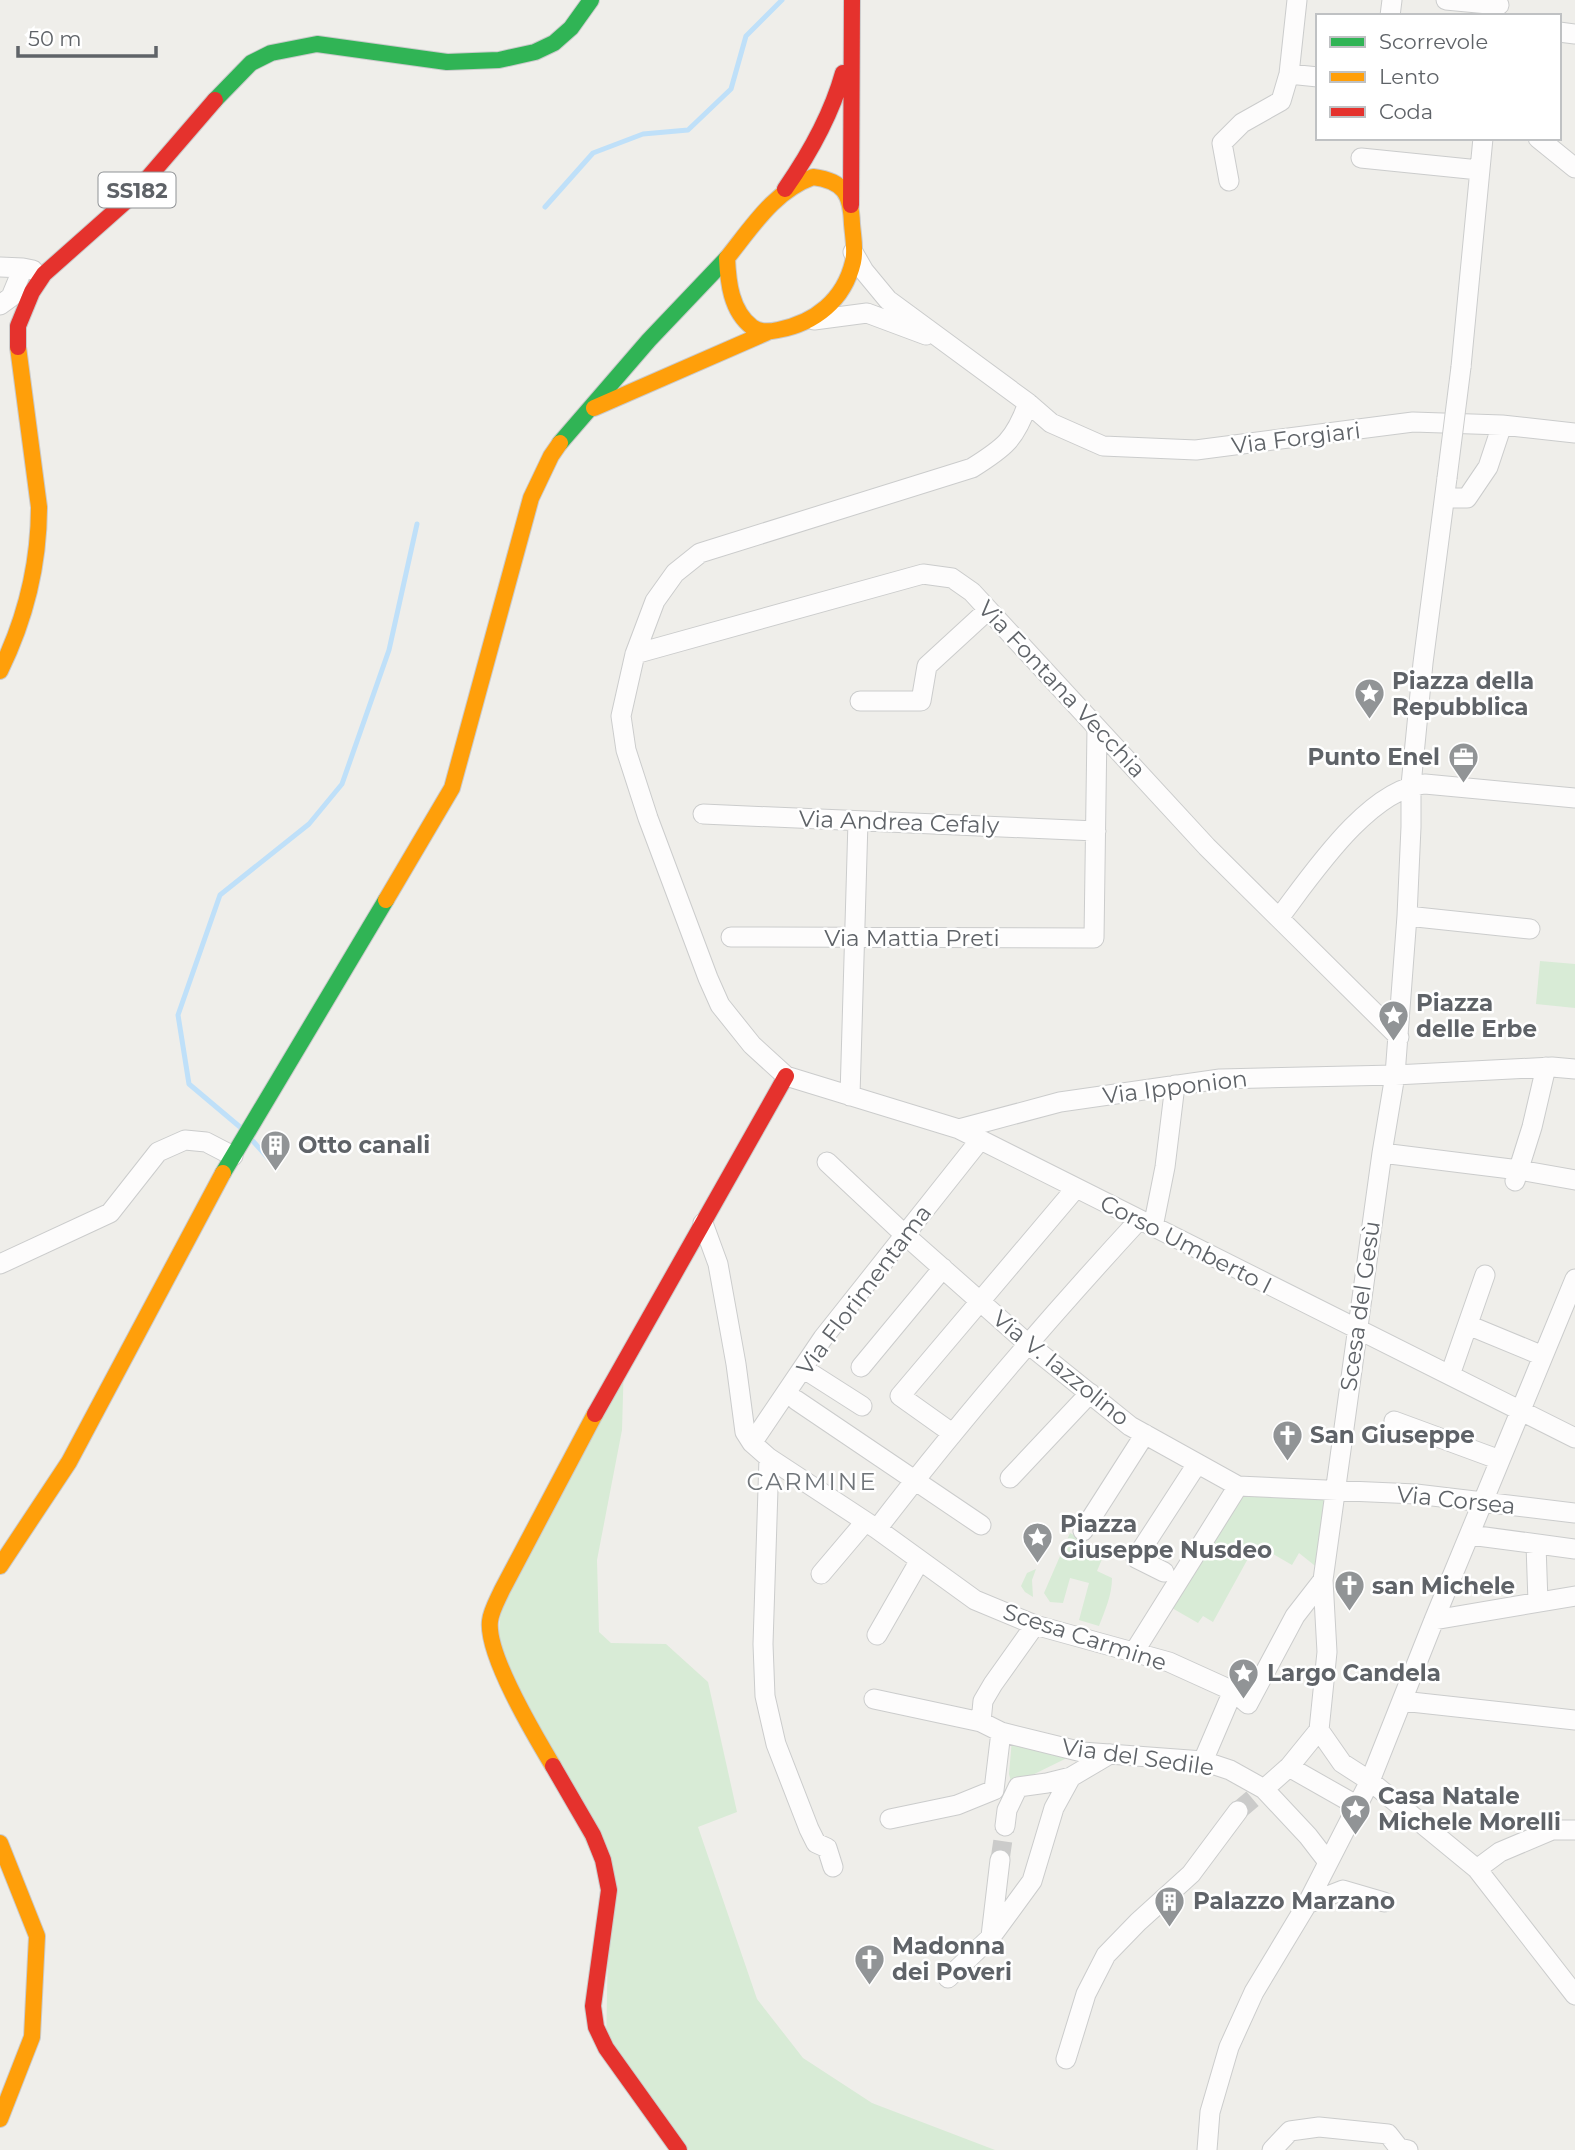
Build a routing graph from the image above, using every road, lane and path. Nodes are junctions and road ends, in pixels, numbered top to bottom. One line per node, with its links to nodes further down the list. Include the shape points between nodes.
1 (591, 0): 21 (street, SS182, via 554,43 499,60 447,62 317,44 271,53 251,63 133,195)
2 (852, 0): 6 (street)
3 (1297, 0): 7 (street)
4 (1446, 0): 5 (street)
5 (1499, 7)
6 (852, 36): 15 (street, via 836,101); 16 (street)
7 (1289, 74): 8 (street); 14 (street, via 1280,102 1242,123 1222,144)
8 (1316, 77)
9 (1483, 140): 13 (street, Scesa del Gesù)
10 (1540, 140): 12 (street)
11 (1361, 158): 13 (street)
12 (1575, 168)
13 (1479, 170): 30 (street, Scesa del Gesù, bridge)
14 (1229, 181)
15 (784, 191): 16 (street, via 798,181 830,178); 18 (street)
16 (851, 205): 17 (street)
17 (853, 252): 23 (street, via 838,293); 25 (street, via 888,300)
18 (727, 258): 24 (street, via 728,280 740,316 753,328); 27 (street)
19 (0, 267): 20 (street)
20 (23, 268): 21 (street); 22 (street, via 10,297)
21 (44, 274): 33 (street, SS182, via 18,326 39,507 36,572 28,607)
22 (0, 305)
23 (809, 321): 24 (street); 25 (street, via 867,313)
24 (768, 332): 27 (street)
25 (951, 345): 26 (street, Via Forgiari)
26 (1028, 403): 28 (street, Via Forgiari, via 1051,423 1076,435 1103,446 1133,449 1196,450 1413,422); 32 (street, via 1004,448 972,468 700,553 675,573 655,600)
27 (591, 409): 56 (street, via 569,429 531,498 452,788)
28 (1502, 425): 29 (street, Via Forgiari); 30 (street, via 1488,467 1467,498)
29 (1575, 433)
30 (1445, 498): 36 (street, Scesa del Gesù)
31 (988, 610): 32 (street, Via Fontana Vecchia, via 952,578 923,574); 34 (street, via 927,666 921,701); 35 (street, Via Fontana Vecchia)
32 (635, 654): 50 (street, via 621,716 626,750 648,818 720,1005 752,1045)
33 (0, 671)
34 (860, 701)
35 (1097, 728): 40 (street); 42 (street, Via Fontana Vecchia)
36 (1411, 785): 37 (street); 41 (street, Scesa del Gesù); 42 (street, via 1368,812 1334,847)
37 (1575, 798)
38 (703, 814): 39 (street, Via Andrea Cefaly)
39 (858, 821): 40 (street, Via Andrea Cefaly); 45 (street)
40 (1096, 831): 45 (street, Via Mattia Preti, via 1094,938)
41 (1407, 916): 43 (street); 46 (street, Scesa del Gesù)
42 (1279, 918): 46 (street, Via Fontana Vecchia)
43 (1530, 929)
44 (731, 937): 45 (street, Via Mattia Preti)
45 (854, 938): 52 (street)
46 (1399, 1037): 49 (street, Scesa del Gesù)
47 (1546, 1067): 48 (street, Via Ipponion); 49 (street, Via Ipponion); 58 (street)
48 (1575, 1069)
49 (1395, 1074): 51 (street, Via Ipponion, via 1220,1079); 55 (street, Scesa del Gesù)
50 (786, 1076): 52 (street, Corso Umberto I); 61 (street)
51 (1175, 1085): 53 (street, Via Ipponion, via 1060,1102); 62 (street, via 1166,1167)
52 (850, 1096): 53 (street, Corso Umberto I)
53 (959, 1129): 54 (street, Corso Umberto I)
54 (980, 1140): 60 (street, Corso Umberto I); 63 (street, Via Florimentama)
55 (1382, 1153): 58 (street); 70 (street, Scesa del Gesù)
56 (233, 1156): 64 (street, via 205,1142 185,1140 158,1152 110,1213); 101 (street, via 69,1462)
57 (827, 1162): 63 (street, Via V. Iazzolino)
58 (1517, 1175): 59 (street)
59 (1575, 1180)
60 (1076, 1188): 62 (street, Corso Umberto I); 68 (street)
61 (704, 1223): 84 (street, via 718,1264 745,1432); 141 (street, via 567,1462 490,1620 497,1659 593,1835 608,1878 593,2006 596,2027)
62 (1146, 1223): 70 (street, Corso Umberto I); 71 (street)
63 (905, 1235): 65 (street, Via V. Iazzolino); 74 (street, Via Florimentama)
64 (0, 1264)
65 (943, 1268): 68 (street, Via V. Iazzolino); 73 (street)
66 (1485, 1275): 69 (street)
67 (1575, 1279): 72 (street)
68 (981, 1302): 71 (street, Via V. Iazzolino); 81 (street, via 900,1396)
69 (1468, 1325): 72 (street); 75 (street)
70 (1356, 1330): 75 (street, Corso Umberto I); 91 (street, Scesa del Gesù)
71 (1027, 1343): 76 (street, Via V. Iazzolino); 81 (street)
72 (1543, 1356): 79 (street)
73 (861, 1367)
74 (804, 1368): 78 (street); 84 (street, Via Florimentama)
75 (1450, 1375): 79 (street, Corso Umberto I)
76 (1090, 1393): 82 (street, Via V. Iazzolino); 88 (street)
77 (796, 1400): 89 (street)
78 (862, 1406)
79 (1521, 1411): 83 (street, Corso Umberto I); 86 (street)
80 (1394, 1420): 86 (street)
81 (952, 1433): 89 (street)
82 (1145, 1434): 87 (street, Via V. Iazzolino); 96 (street)
83 (1575, 1438)
84 (752, 1443): 85 (street, Scesa Carmine)
85 (769, 1458): 94 (street, Scesa Carmine); 132 (street, via 765,1696 776,1744 816,1843 827,1847)
86 (1500, 1460): 92 (street)
87 (1197, 1464): 90 (street, Via V. Iazzolino); 102 (street, via 1136,1558)
88 (1010, 1478)
89 (915, 1479): 94 (street); 95 (street)
90 (1238, 1486): 91 (street, Via V. Iazzolino); 110 (street)
91 (1336, 1490): 92 (street, Via Corsea); 104 (street, Scesa del Gesù)
92 (1483, 1502): 93 (street, Via Corsea); 97 (street)
93 (1575, 1513)
94 (871, 1525): 100 (street, Scesa Carmine); 103 (street)
95 (981, 1525)
96 (1083, 1531)
97 (1470, 1535): 98 (street); 107 (street)
98 (1536, 1545): 99 (street); 106 (street)
99 (1575, 1549)
100 (920, 1560): 108 (street, Scesa Carmine, via 975,1600); 109 (street)
101 (0, 1566)
102 (1164, 1572)
103 (821, 1574)
104 (1323, 1580): 111 (street, Scesa Carmine, via 1295,1616 1248,1704); 116 (street, Scesa del Gesù, via 1327,1653)
105 (1575, 1596): 106 (street)
106 (1538, 1602): 107 (street)
107 (1434, 1620): 113 (street)
108 (1035, 1625): 110 (street, Scesa Carmine); 115 (street, via 992,1684 983,1701)
109 (877, 1635)
110 (1135, 1652): 111 (street, Scesa Carmine)
111 (1233, 1691): 119 (street)
112 (874, 1699): 115 (street, Via del Sedile)
113 (1402, 1701): 114 (street); 122 (street)
114 (1575, 1720)
115 (981, 1722): 117 (street, Via del Sedile)
116 (1319, 1730): 120 (street); 122 (street, via 1342,1763)
117 (1001, 1732): 118 (street, Via del Sedile, via 1082,1752); 126 (street, via 994,1790 957,1805)
118 (1110, 1754): 119 (street, Via del Sedile); 121 (street)
119 (1203, 1761): 123 (street, Via del Sedile)
120 (1289, 1767): 123 (street); 124 (street)
121 (1071, 1777): 127 (street, via 1018,1787); 136 (street, via 1054,1808 1032,1881)
122 (1370, 1781): 124 (street); 133 (street)
123 (1264, 1789): 131 (street, Via del Sedile)
124 (1356, 1805): 131 (street)
125 (1238, 1811): 139 (street, via 1191,1874 1106,1955 1086,1994)
126 (890, 1819)
127 (1005, 1826)
128 (1575, 1830): 133 (street, via 1552,1830 1500,1852)
129 (0, 1843): 140 (street, via 37,1936 32,2037)
130 (1000, 1860): 136 (street)
131 (1328, 1861): 135 (street)
132 (833, 1867)
133 (1477, 1869): 138 (street)
134 (1384, 1902): 135 (street, via 1343,1890)
135 (1307, 1904): 142 (street, via 1254,1992 1229,2047 1210,2112)
136 (991, 1937): 137 (street)
137 (948, 1978)
138 (1575, 1995)
139 (1066, 2059)
140 (0, 2119)
141 (679, 2150)
142 (1207, 2150)
143 (1272, 2150): 144 (street, via 1290,2131 1319,2127 1388,2134 1399,2148)
144 (1408, 2150)

